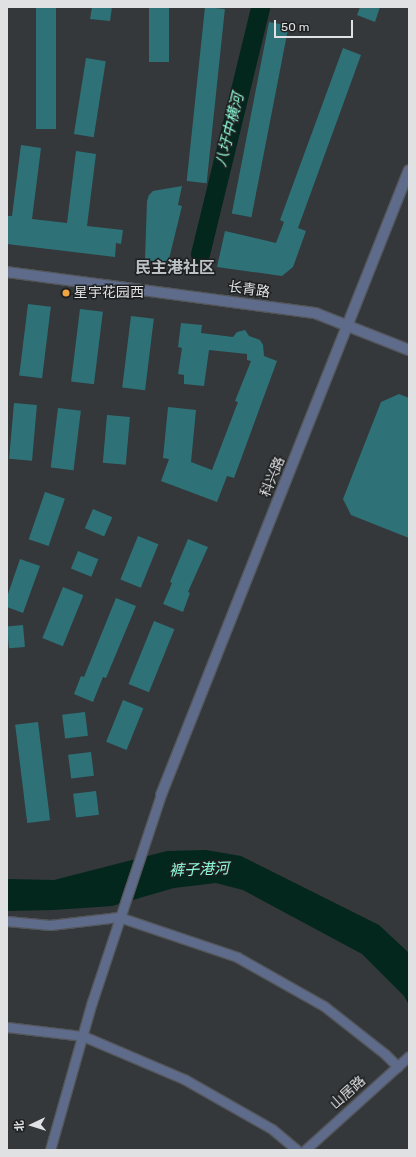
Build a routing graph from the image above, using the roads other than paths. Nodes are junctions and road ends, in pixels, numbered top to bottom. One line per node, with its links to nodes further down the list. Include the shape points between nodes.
1 (409, 170): 3 (street, 科兴路)
2 (7, 272): 3 (street, 长青路, via 315,313)
3 (348, 326): 4 (street, 长青路); 5 (street, 科兴路)
4 (409, 350)
5 (161, 795): 6 (street)
6 (119, 917): 7 (street, via 50,925); 9 (street); 11 (street, via 238,957 324,1006)
7 (7, 921)
8 (7, 1027): 9 (street)
9 (83, 1036): 12 (street); 13 (street, via 184,1079 272,1129)
10 (409, 1056): 11 (street, 山居路)
11 (398, 1067): 14 (street, 山居路)
12 (50, 1150)
13 (297, 1150)
14 (305, 1150)

